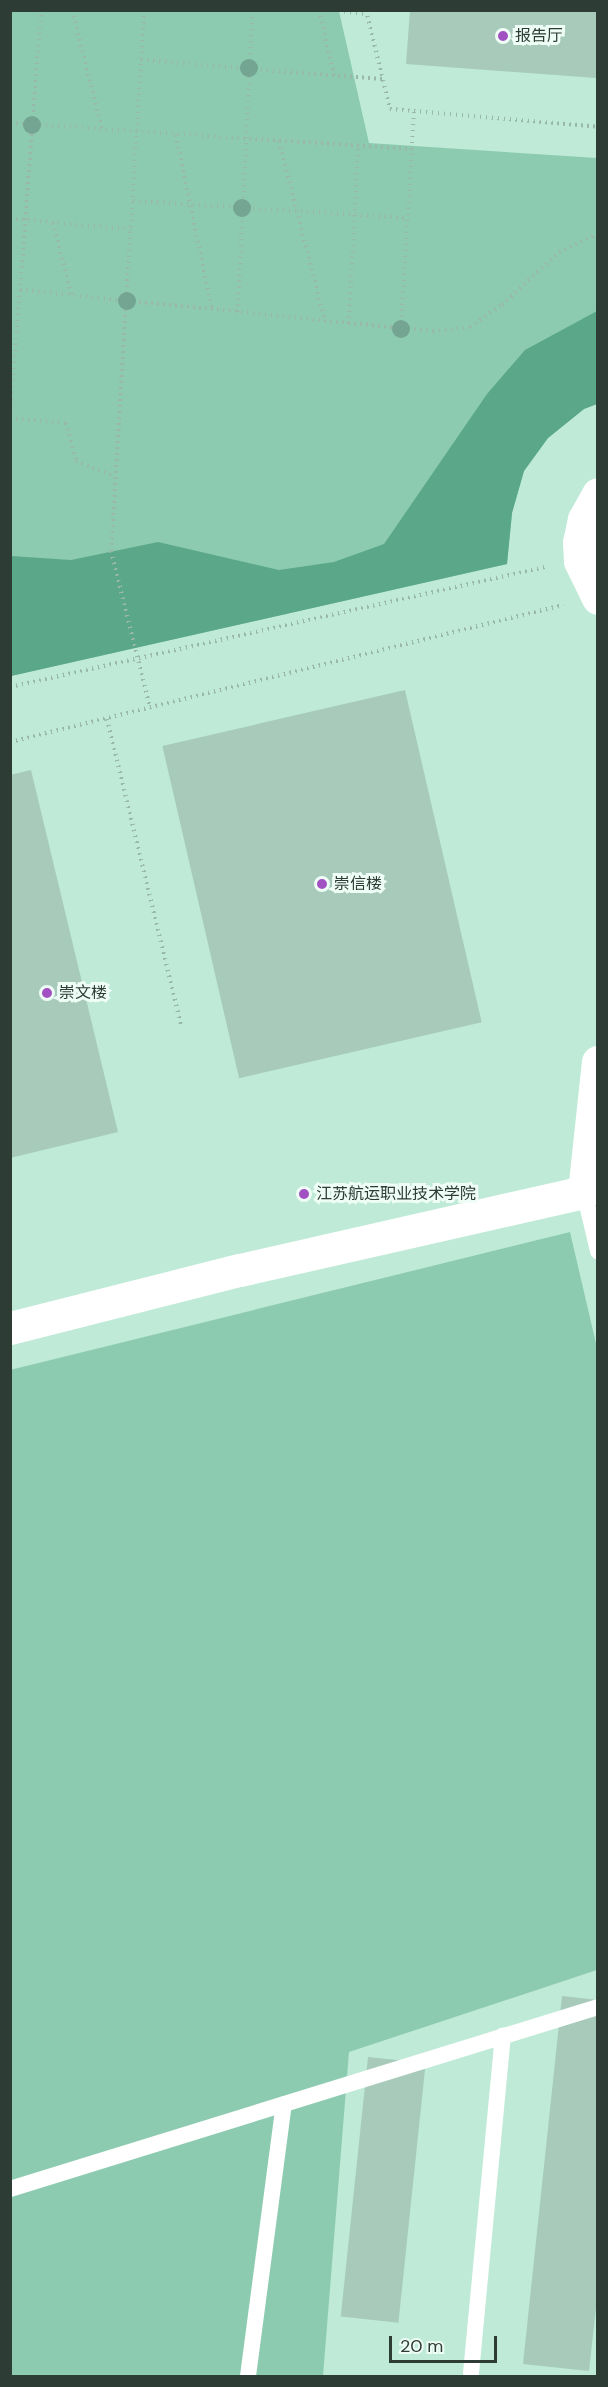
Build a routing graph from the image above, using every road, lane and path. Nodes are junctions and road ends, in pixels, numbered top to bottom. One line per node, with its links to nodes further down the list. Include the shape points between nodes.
1 (41, 10): 14 (path)
2 (72, 10): 16 (path)
3 (144, 10): 8 (path)
4 (252, 10): 9 (path)
5 (319, 10): 10 (path)
6 (332, 10): 7 (path)
7 (366, 12): 11 (path)
8 (141, 60): 9 (path); 17 (path)
9 (249, 68): 10 (path); 19 (path)
10 (334, 75): 11 (path)
11 (382, 79): 12 (path, via 390,109)
12 (414, 111): 15 (path); 22 (path)
13 (10, 123): 14 (path)
14 (32, 125): 16 (path); 30 (path)
15 (597, 127)
16 (102, 129): 17 (path)
17 (136, 132): 18 (path); 23 (path)
18 (176, 135): 19 (path); 24 (path)
19 (246, 139): 20 (path); 25 (path)
20 (279, 141): 21 (path); 26 (path)
21 (358, 146): 22 (path); 27 (path)
22 (412, 149): 28 (path)
23 (132, 201): 24 (path); 32 (path)
24 (191, 204): 25 (path); 37 (path)
25 (242, 208): 26 (path); 38 (path)
26 (297, 211): 27 (path); 39 (path)
27 (355, 215): 28 (path); 40 (path)
28 (408, 218): 41 (path)
29 (10, 219): 30 (path)
30 (26, 220): 31 (path); 34 (path)
31 (53, 223): 32 (path); 35 (path)
32 (131, 229): 36 (path)
33 (597, 234): 41 (path, via 559,252 502,305 470,327)
34 (20, 290): 35 (path); 42 (path)
35 (72, 296): 36 (path)
36 (127, 302): 37 (path); 43 (path)
37 (212, 310): 38 (path)
38 (238, 312): 39 (path)
39 (325, 321): 40 (path)
40 (349, 324): 41 (path)
41 (401, 329)
42 (10, 418): 43 (path, via 66,423 76,461)
43 (114, 476): 47 (path, via 111,551)
44 (597, 494): 46 (street, via 584,519 579,542 580,561)
45 (552, 566): 47 (path)
46 (597, 597): 49 (path)
47 (139, 658): 48 (path); 49 (path)
48 (10, 687)
49 (150, 708): 50 (path)
50 (107, 718): 51 (path); 52 (path)
51 (10, 742)
52 (181, 1024)
53 (597, 1062): 54 (street)
54 (591, 1190): 55 (lane); 56 (street, via 240,1270)
55 (597, 1251)
56 (10, 1328)
57 (597, 2007): 58 (lane)
58 (503, 2036): 59 (lane); 61 (lane)
59 (284, 2104): 60 (lane); 62 (lane)
60 (10, 2189)
61 (471, 2373)
62 (248, 2376)

